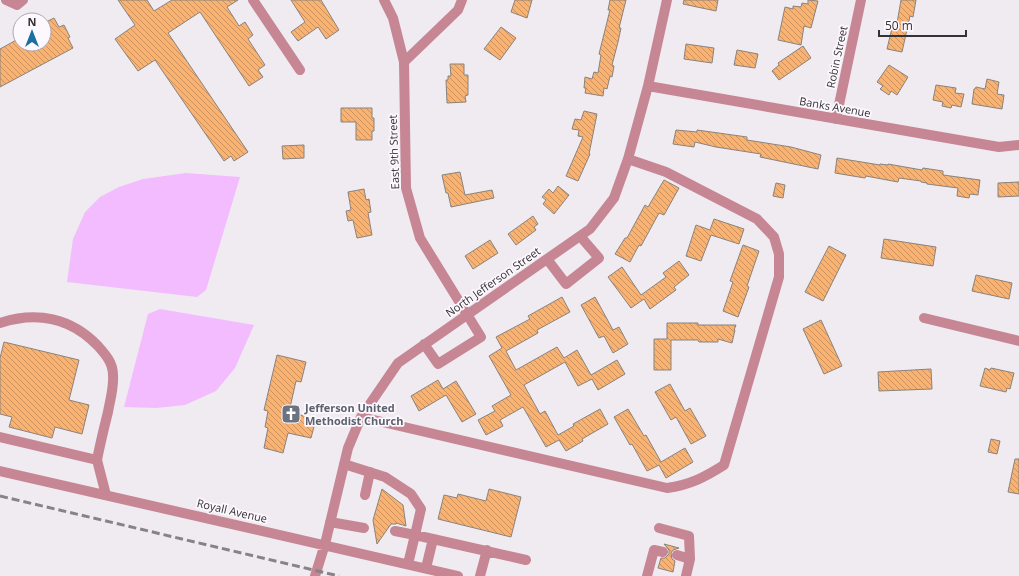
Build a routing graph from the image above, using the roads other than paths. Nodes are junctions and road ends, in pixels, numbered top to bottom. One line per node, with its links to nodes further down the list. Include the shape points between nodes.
1 (6, 0): 2 (street, via 17,5)
2 (23, 0)
3 (253, 0): 9 (street)
4 (384, 0): 8 (street, East 9th Street, via 393,18)
5 (462, 0): 8 (street, via 458,10)
6 (666, 0): 10 (street, North Jefferson Street)
7 (861, 0): 11 (street, Robin Street)
8 (404, 62): 16 (street, East 9th Street, via 406,188 420,238)
9 (300, 70)
10 (648, 86): 11 (street, Banks Avenue); 13 (street, North Jefferson Street)
11 (836, 119): 12 (street, Banks Avenue, via 999,147)
12 (1019, 145)
13 (628, 159): 14 (street, North Jefferson Street, via 614,198 590,229); 21 (street, via 666,172 744,211 758,219 774,237 779,254 779,277 724,465 709,475 683,486 667,488)
14 (580, 236): 15 (street, North Jefferson Street); 15 (street, via 599,258 566,284)
15 (547, 259): 16 (street, North Jefferson Street)
16 (467, 315): 20 (street, North Jefferson Street); 20 (street, East 9th Street, via 481,337 438,364)
17 (924, 318): 19 (street)
18 (0, 323): 23 (street, via 31,318 62,321 83,332 104,353 111,363 112,391)
19 (1019, 341)
20 (424, 344): 21 (street, North Jefferson Street, via 398,363)
21 (361, 417): 24 (street, North Jefferson Street)
22 (0, 437): 23 (street)
23 (97, 460): 27 (street)
24 (344, 464): 26 (street); 29 (street, North Jefferson Street)
25 (0, 471): 27 (street, Royall Avenue)
26 (370, 472): 28 (street); 33 (street, via 385,477 411,494 420,509)
27 (106, 495): 35 (street, Royall Avenue)
28 (365, 495)
29 (330, 522): 30 (street); 35 (street, North Jefferson Street)
30 (364, 528)
31 (659, 528): 39 (street, via 689,536)
32 (395, 530): 33 (street)
33 (416, 535): 34 (street); 41 (street)
34 (433, 539): 36 (street); 42 (street)
35 (325, 544): 41 (street, Royall Avenue); 43 (street, North Jefferson Street)
36 (487, 550): 40 (street); 45 (street)
37 (662, 552): 46 (street, via 654,550)
38 (677, 556): 39 (street)
39 (690, 559): 47 (street)
40 (526, 560)
41 (408, 564): 42 (street, Royall Avenue)
42 (426, 568): 44 (street, Royall Avenue)
43 (315, 576)
44 (458, 576)
45 (480, 576)
46 (647, 576)
47 (686, 576)

